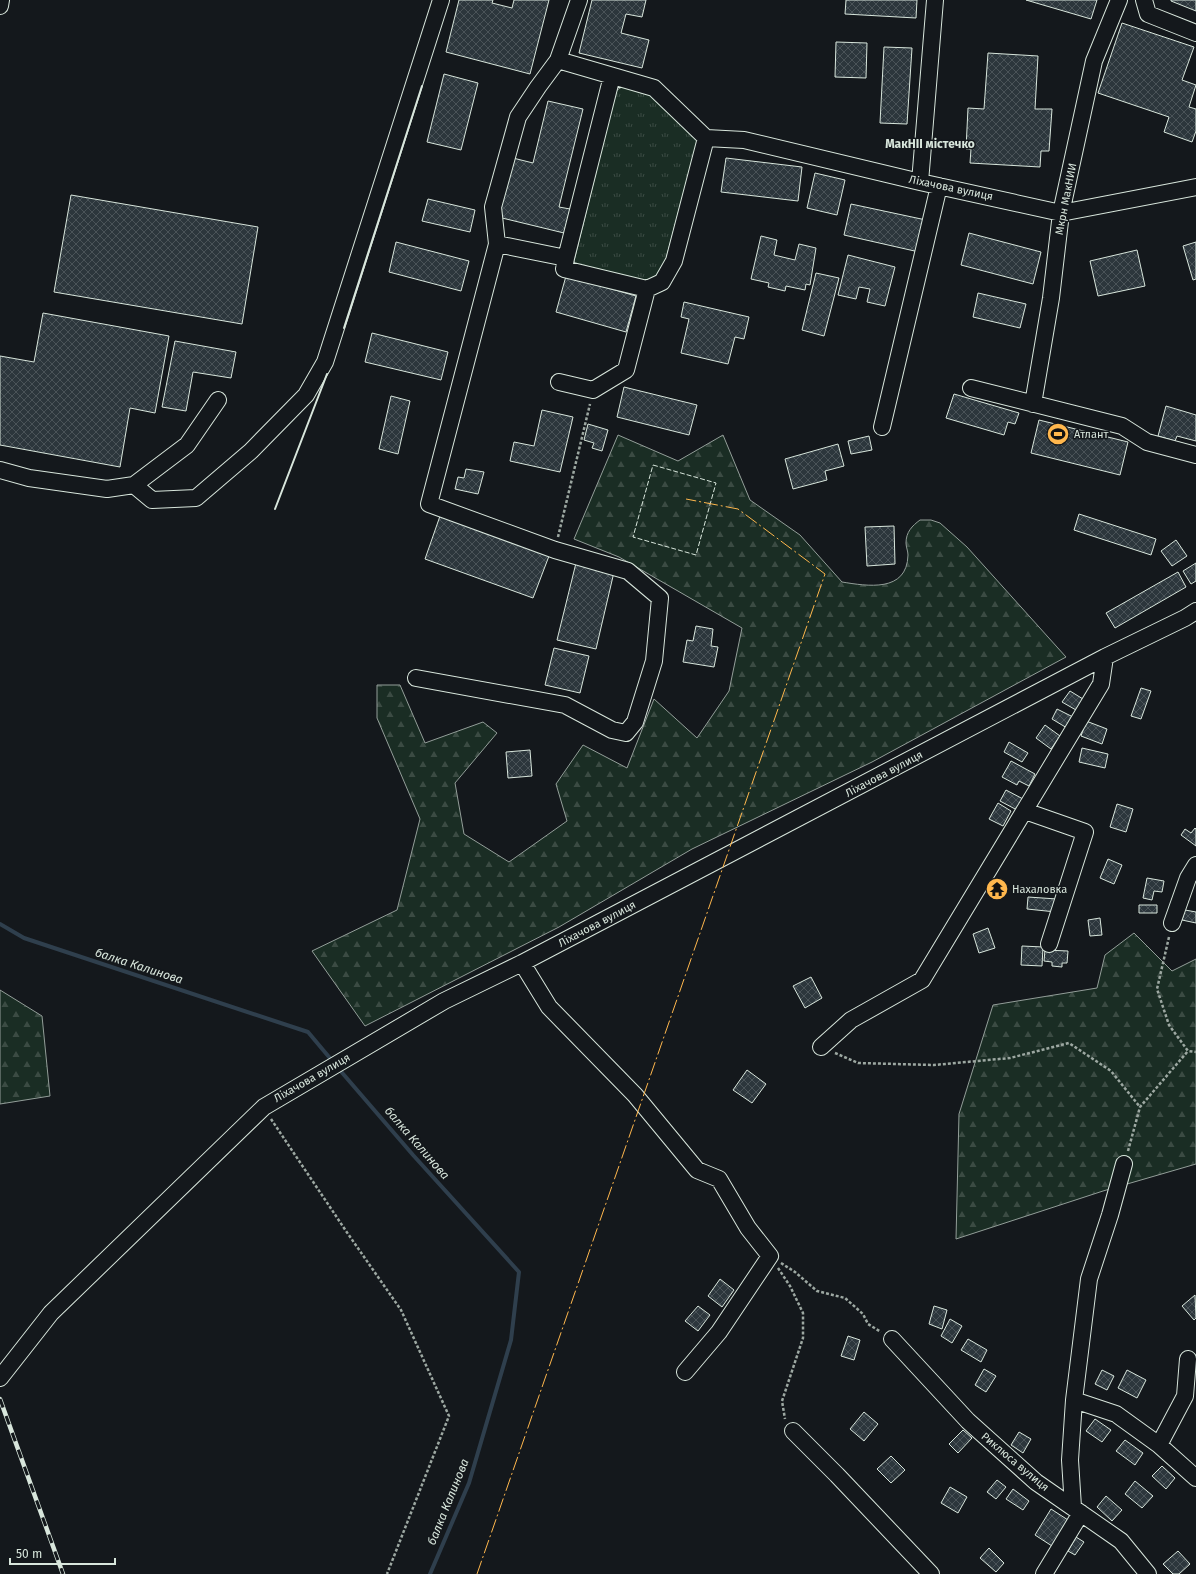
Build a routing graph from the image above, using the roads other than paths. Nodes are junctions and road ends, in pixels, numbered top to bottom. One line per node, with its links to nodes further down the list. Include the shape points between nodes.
1 (1, 0): 7 (street)
2 (441, 0): 26 (street, via 325,362 306,395 251,451 196,498 152,500)
3 (578, 0): 9 (street)
4 (935, 0): 12 (street)
5 (1119, 0): 15 (street, Мкрн МакНИИ, via 1094,61)
6 (1144, 0): 8 (street, via 1148,14)
7 (0, 6)
8 (1196, 33)
9 (558, 60): 10 (street); 16 (street, via 518,118 493,207)
10 (612, 76): 11 (street, via 654,88); 17 (street)
11 (706, 138): 12 (street, Ліхачова вулиця, via 744,140); 18 (street, via 674,261 662,282)
12 (920, 182): 13 (street, Ліхачова вулиця)
13 (939, 186): 15 (street, Ліхачова вулиця); 23 (street)
14 (1196, 187): 15 (street, Ліхачова вулиця)
15 (1061, 213): 22 (street, Мкрн МакНИИ, via 1051,298)
16 (497, 244): 17 (street); 29 (street, via 429,504 555,550 628,571 660,598 654,661 636,722 626,733 612,730 565,705)
17 (566, 258): 18 (street, via 564,269)
18 (647, 289): 19 (street, via 626,370 593,390)
19 (559, 382)
20 (971, 388): 22 (street)
21 (218, 400): 26 (street, via 187,445)
22 (1033, 404): 24 (street, via 1122,426 1147,442)
23 (882, 427)
24 (1196, 455)
25 (0, 470): 26 (street, via 29,478 107,489)
26 (134, 485)
27 (1196, 611): 28 (street, Ліхачова вулиця)
28 (1105, 657): 30 (street, via 1100,684); 34 (street, Ліхачова вулиця)
29 (416, 678)
30 (1025, 811): 33 (street, via 1085,832); 35 (street, via 922,980 851,1020)
31 (1196, 865): 32 (street, via 1188,878)
32 (1172, 923)
33 (1049, 944)
34 (522, 963): 39 (street, via 549,1007 635,1095 697,1170 719,1179 748,1228 770,1256 719,1332); 40 (street, Ліхачова вулиця, via 444,1001 264,1107 51,1313)
35 (821, 1047)
36 (1124, 1164): 41 (street, via 1089,1279)
37 (892, 1339): 45 (street, Риклюса вулиця, via 968,1421 1036,1482)
38 (1188, 1359): 43 (street, via 1185,1396)
39 (685, 1372)
40 (0, 1378)
41 (1074, 1400): 43 (street, via 1116,1414); 45 (street, via 1070,1460)
42 (793, 1431): 46 (street)
43 (1159, 1445): 44 (street)
44 (1196, 1478)
45 (1077, 1510): 47 (street); 48 (street, Риклюса вулиця, via 1121,1541)
46 (931, 1574)
47 (1044, 1574)
48 (1148, 1574)

